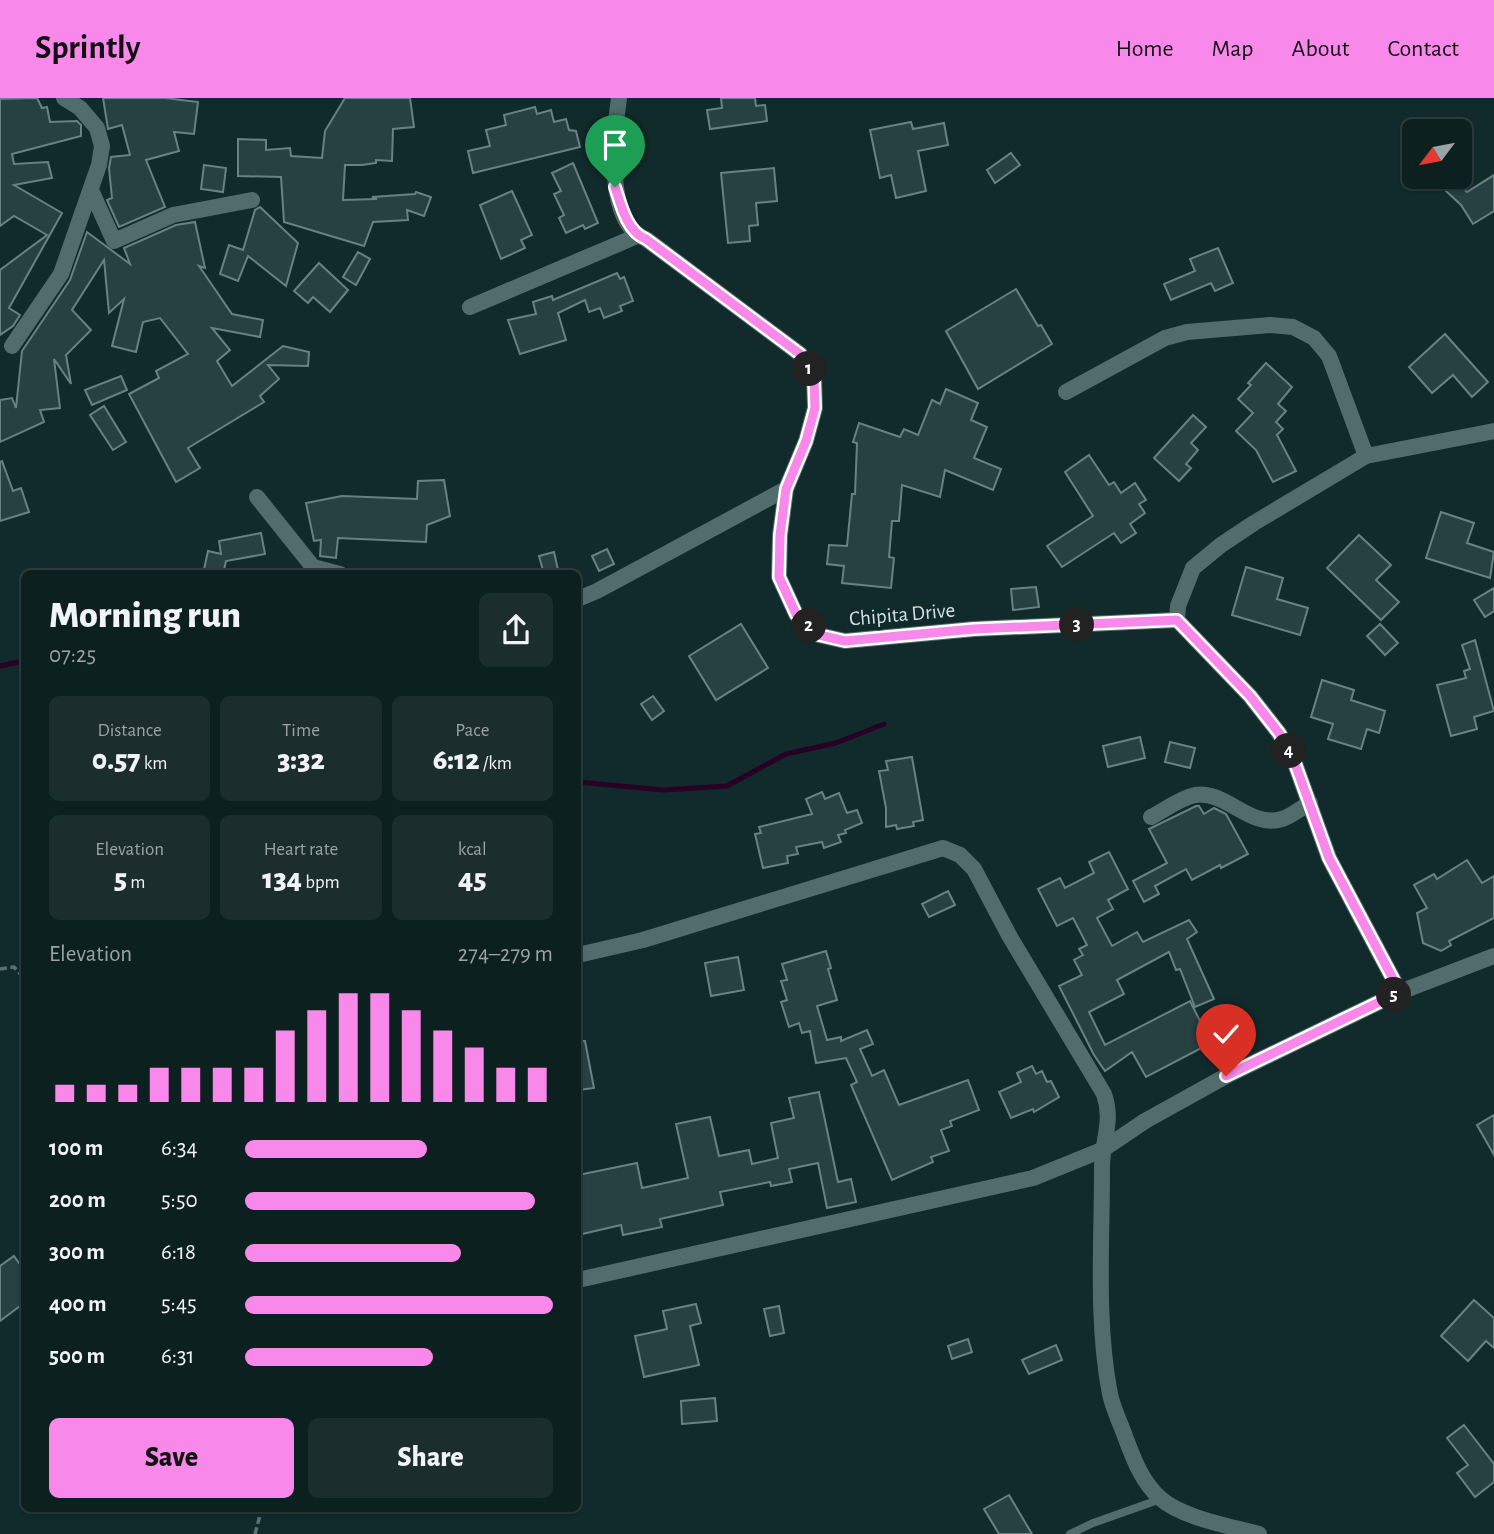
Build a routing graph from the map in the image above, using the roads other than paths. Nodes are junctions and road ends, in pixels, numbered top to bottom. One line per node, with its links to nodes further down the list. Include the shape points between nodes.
1 (64, 98): 3 (street, via 80,108 101,137)
2 (619, 98): 5 (street, Chipita Drive, via 613,139 615,187 625,217)
3 (91, 190): 4 (street, via 114,241 173,215); 7 (street, via 61,274)
4 (252, 200)
5 (638, 236): 6 (street); 11 (street, Chipita Drive, via 800,354 814,378 815,408)
6 (470, 307)
7 (12, 346)
8 (1066, 392): 10 (street, via 1165,338 1187,332 1293,327 1314,338 1329,356)
9 (1494, 431): 10 (street)
10 (1366, 456): 15 (street, via 1221,545 1193,569)
11 (786, 489): 14 (street); 15 (street, Chipita Drive, via 779,577 796,614 819,635 845,641 974,629)
12 (257, 497): 13 (street, via 313,567)
13 (325, 570)
14 (581, 598)
15 (1177, 620): 16 (street, via 1279,733)
16 (1310, 803): 17 (street, via 1287,817 1266,820 1196,795); 20 (street, via 1329,858)
17 (1152, 817)
18 (581, 954): 21 (street, via 656,936 943,848 960,855 974,869 1104,1094 1110,1118)
19 (1494, 956): 20 (street)
20 (1400, 992): 21 (street, via 1226,1076)
21 (1101, 1150): 22 (street, via 1014,1183); 23 (street, via 1103,1344 1109,1387 1135,1461)
22 (581, 1279)
23 (1161, 1499): 24 (lane); 25 (street)
24 (1070, 1534)
25 (1259, 1534)

